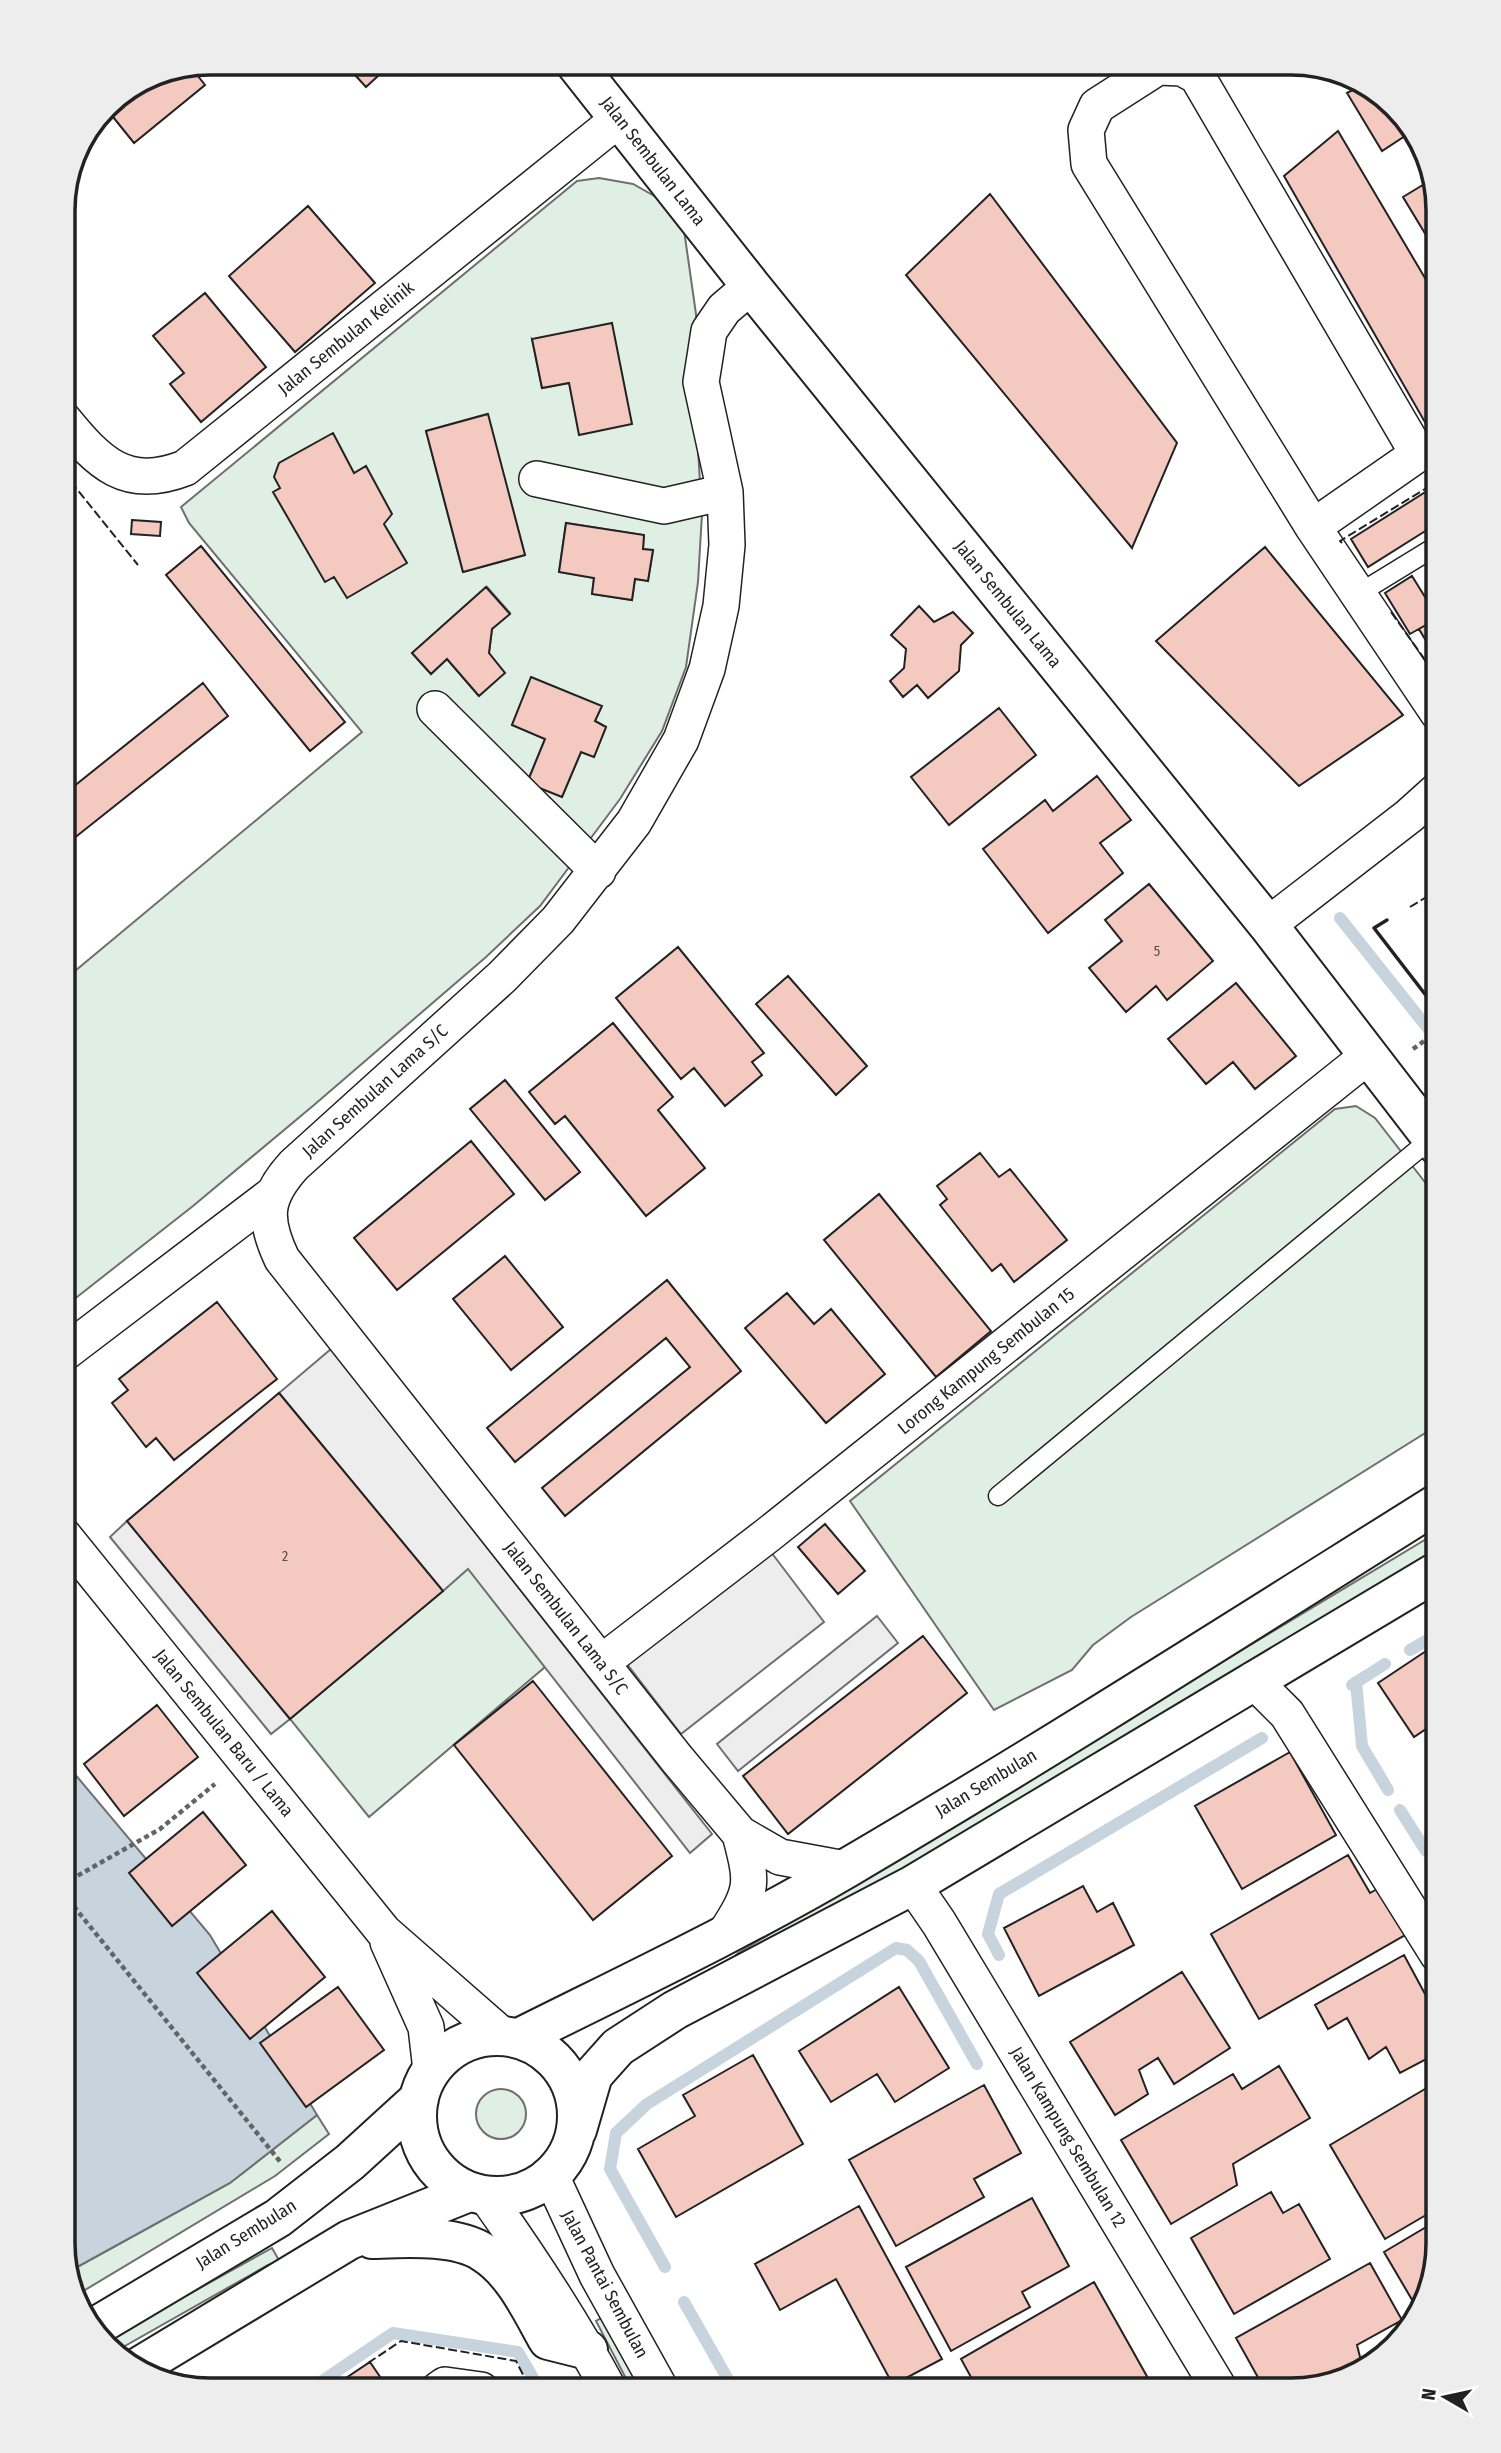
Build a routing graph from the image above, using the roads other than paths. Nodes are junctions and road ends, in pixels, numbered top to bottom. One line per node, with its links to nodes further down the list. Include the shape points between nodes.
1 (585, 75): 4 (main road, Jalan Sembulan Lama)
2 (1144, 76): 11 (street, via 1097,106 1086,130 1089,164)
3 (1197, 76): 7 (street)
4 (620, 118): 5 (main road, Jalan Sembulan Lama); 6 (street, Jalan Sembulan Kelinik, via 185,468 165,476 135,476 107,465)
5 (751, 286): 10 (street, Jalan Sembulan Lama S/C, via 724,309 709,331 702,382); 18 (main road, Jalan Sembulan Lama)
6 (76, 435)
7 (1426, 446)
8 (1426, 450): 11 (street)
9 (537, 479): 10 (street, via 664,506)
10 (725, 492): 17 (street, Jalan Sembulan Lama S/C, via 727,545 721,606 707,669 681,740 634,822)
11 (1313, 527): 13 (street)
12 (1426, 552): 13 (lane)
13 (1358, 594): 14 (street)
14 (1426, 695)
15 (435, 709): 17 (street)
16 (1426, 801): 18 (street)
17 (597, 871): 22 (street, Jalan Sembulan Lama S/C, via 558,920 502,976 294,1165)
18 (1268, 925): 19 (main road, Jalan Sembulan Lama)
19 (1368, 1056): 20 (main road, Jalan Sembulan Lama); 28 (street, Lorong Kampung Sembulan 15)
20 (1426, 1130)
21 (1426, 1149): 24 (lane)
22 (272, 1195): 23 (street); 28 (street, Jalan Sembulan Lama S/C, via 271,1235 282,1259)
23 (75, 1345)
24 (998, 1496)
25 (1426, 1511): 31 (main road, Jalan Sembulan)
26 (75, 1550): 33 (street, Jalan Sembulan Baru / Lama)
27 (1426, 1578): 29 (main road)
28 (601, 1663): 30 (street, Jalan Sembulan Lama S/C)
29 (1254, 1680): 32 (main road); 35 (street, via 1287,1714)
30 (740, 1834): 31 (street, via 780,1857); 34 (street, via 751,1874 747,1895)
31 (845, 1868): 34 (main road, Jalan Sembulan)
32 (913, 1885): 38 (main road, via 675,2010 618,2047 593,2075); 47 (street, Jalan Kampung Sembulan 12)
33 (384, 1932): 36 (street); 37 (street, via 426,2027)
34 (725, 1934): 36 (main road, Jalan Sembulan)
35 (1426, 1936)
36 (511, 2037): 37 (main road, via 469,2040 454,2048); 38 (main road, via 548,2053 568,2077 578,2110)
37 (425, 2085): 40 (main road, via 417,2119 428,2156 453,2184); 42 (main road, Jalan Sembulan, via 350,2162 278,2218)
38 (577, 2130): 39 (main road)
39 (552, 2178): 40 (main road, via 508,2197); 46 (street, Jalan Pantai Sembulan, via 597,2275)
40 (478, 2194): 41 (main road); 43 (street, via 549,2286)
41 (349, 2240): 43 (main road, via 422,2238 484,2252 522,2295 548,2340); 44 (main road)
42 (102, 2323)
43 (588, 2350): 45 (street)
44 (147, 2362)
45 (602, 2377)
46 (654, 2377)
47 (1213, 2378)

